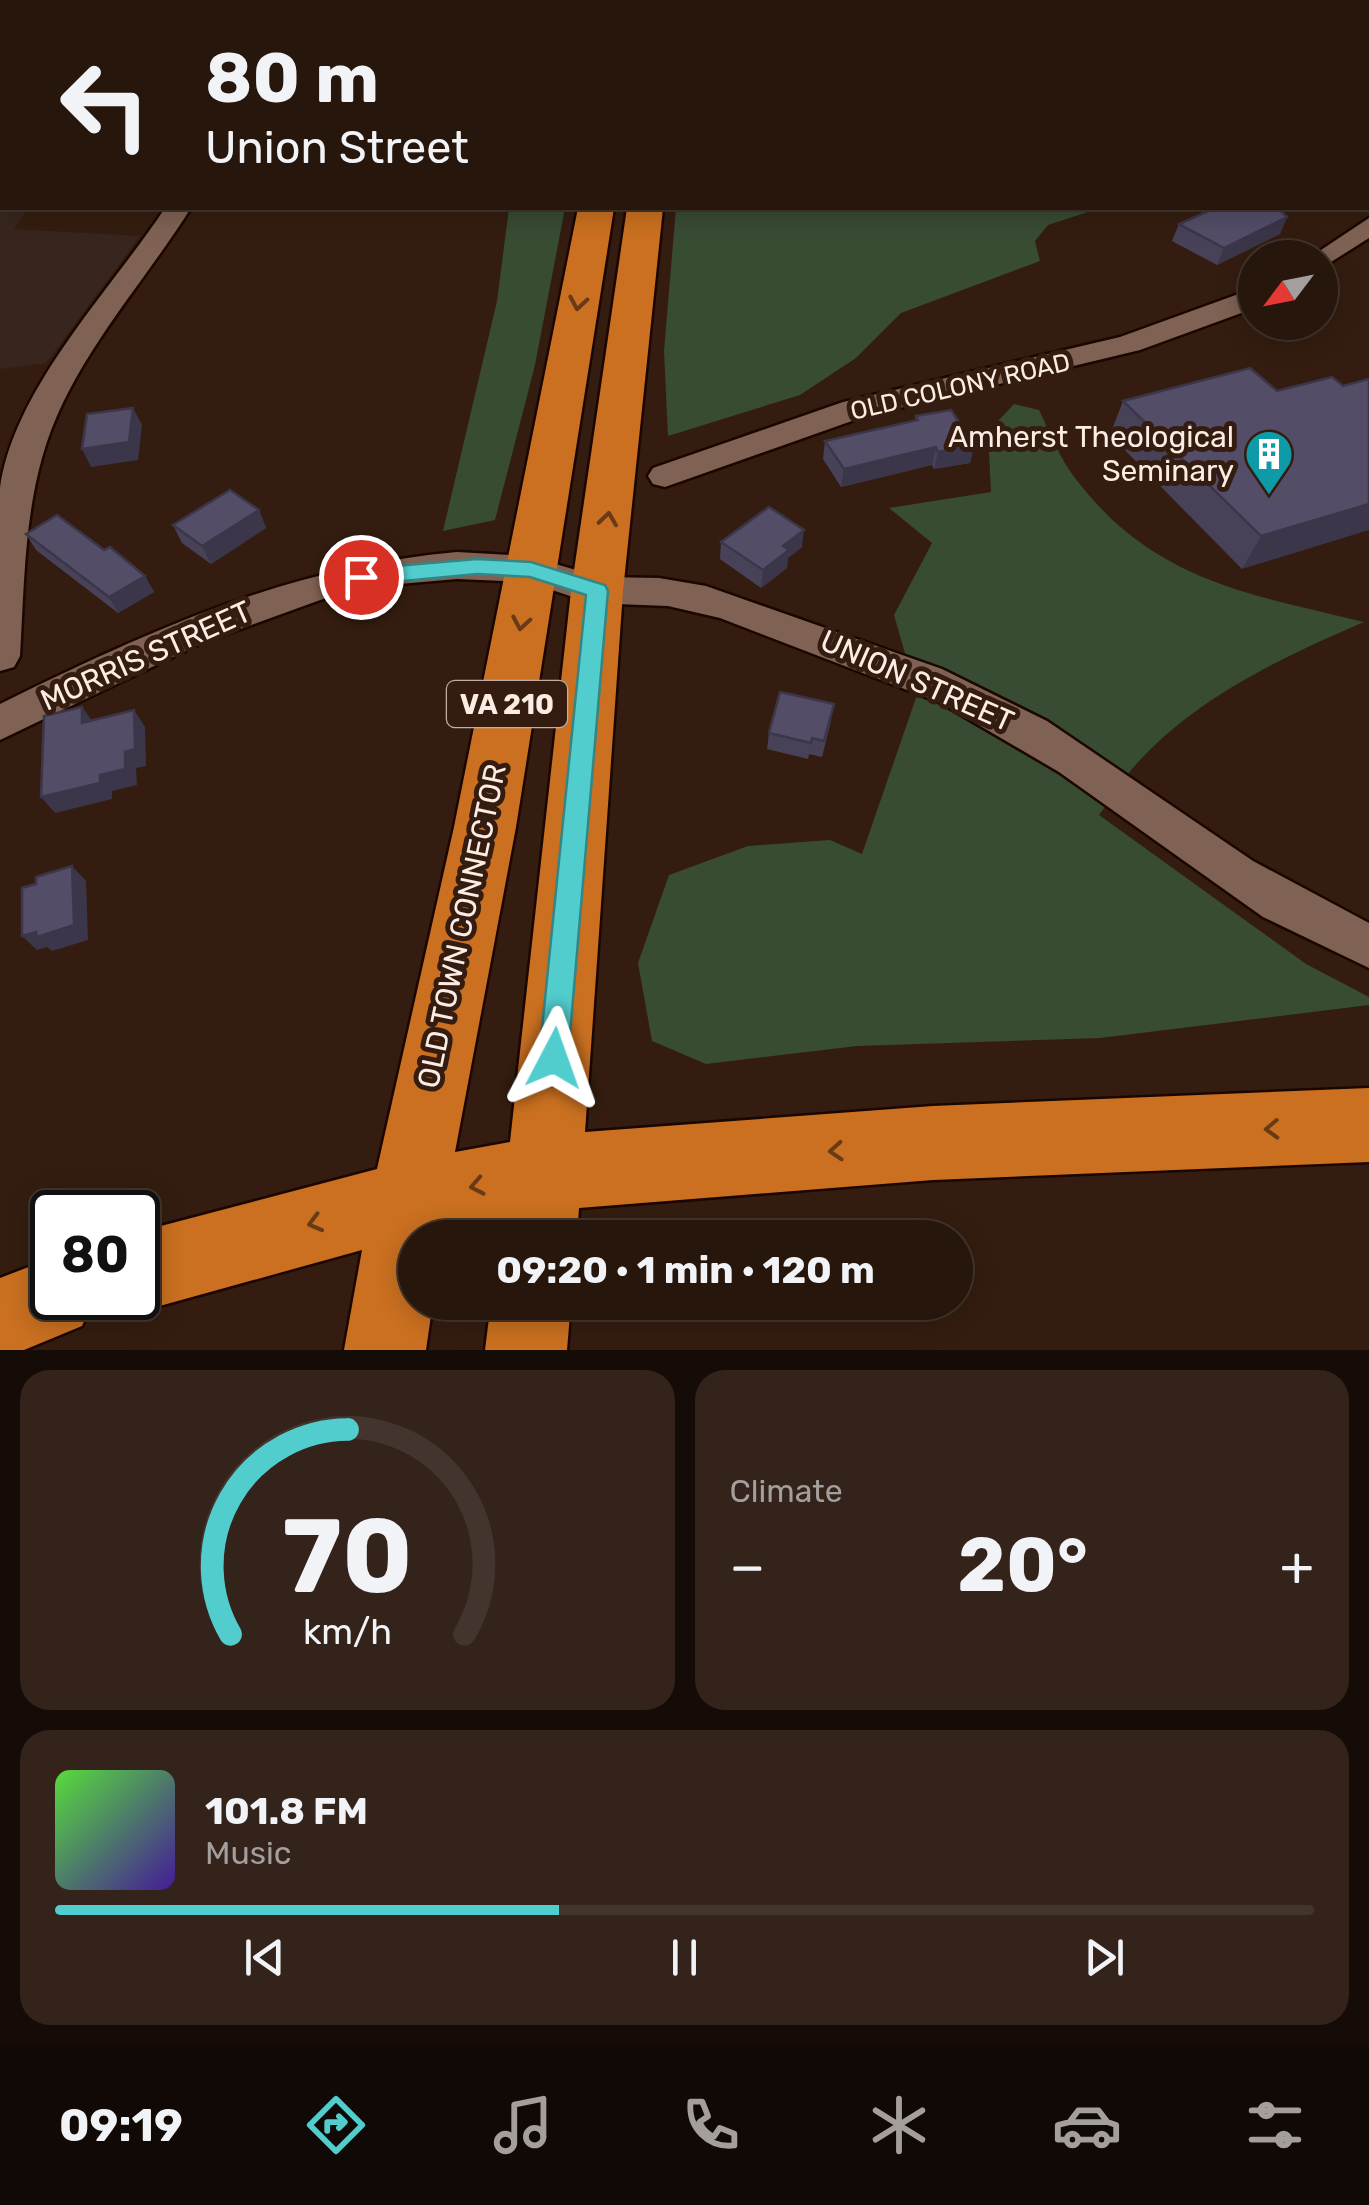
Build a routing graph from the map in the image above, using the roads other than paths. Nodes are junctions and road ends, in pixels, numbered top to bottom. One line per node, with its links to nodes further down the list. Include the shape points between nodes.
1 (177, 210): 10 (street, via 69,366 36,428 12,517)
2 (596, 210): 8 (highway, OLD TOWN CONNECTOR / VA 210, one-way to 8)
3 (646, 210): 9 (highway, VA 210, one-way to 3)
4 (1369, 226): 5 (street)
5 (1338, 248)
6 (1238, 305): 7 (street, OLD COLONY ROAD, via 1157,340 870,405)
7 (666, 476)
8 (531, 570): 9 (street, UNION STREET); 11 (street, MORRIS STREET, via 414,570 280,597 193,629); 14 (highway, OLD TOWN CONNECTOR / VA 210, one-way to 14)
9 (597, 591): 12 (street, UNION STREET, via 666,592 749,612 968,696 1292,910); 15 (highway, VA 210)
10 (0, 656)
11 (0, 723)
12 (1369, 946)
13 (1369, 1125): 15 (highway, one-way to 15, via 933,1143)
14 (410, 1199): 15 (highway, one-way to 14); 16 (highway, one-way to 16); 20 (highway, OLD TOWN CONNECTOR / VA 210)
15 (541, 1206)
16 (160, 1266)
17 (30, 1307): 18 (highway)
18 (0, 1319)
19 (529, 1320): 21 (highway)
20 (385, 1350)
21 (526, 1350)

